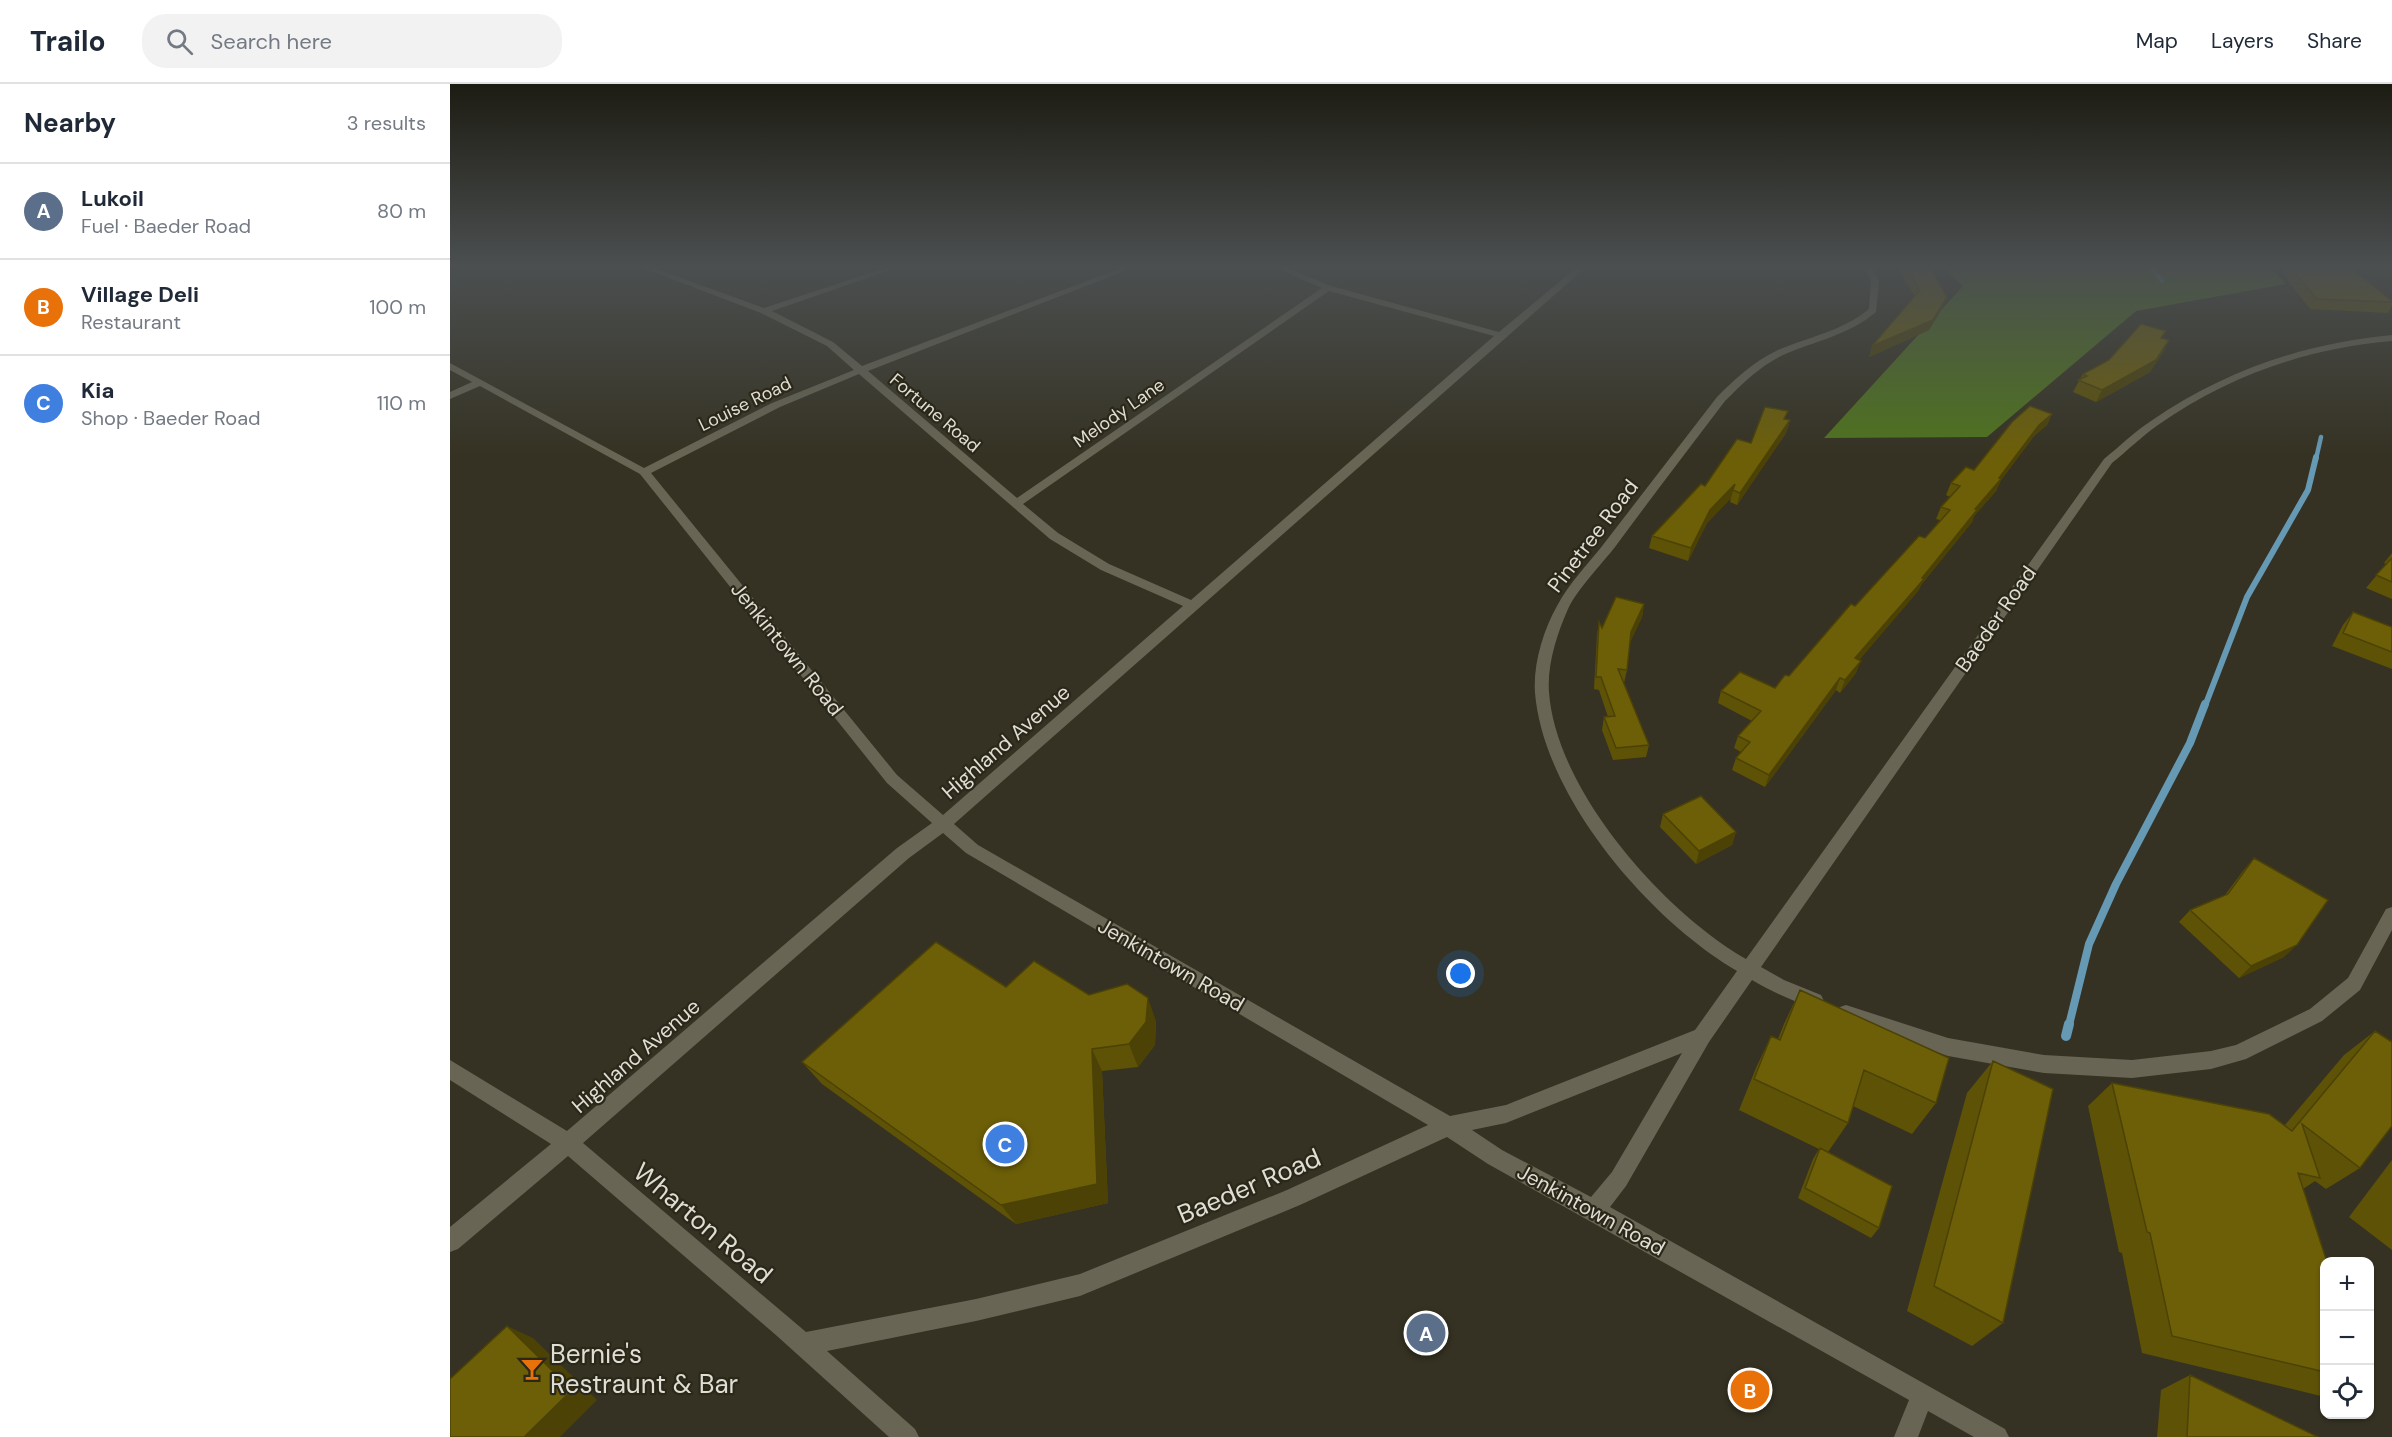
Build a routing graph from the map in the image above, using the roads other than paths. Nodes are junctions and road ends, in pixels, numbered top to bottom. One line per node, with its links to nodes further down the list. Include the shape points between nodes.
1 (802, 330): 10 (street, Fortune Road, via 830,344)
2 (966, 330): 10 (street, Louise Road)
3 (1267, 330): 14 (street, Melody Lane)
4 (1486, 330): 7 (street)
5 (1506, 330): 7 (street, Highland Avenue)
6 (1845, 330): 18 (street, Pinetree Road, via 1778,354 1750,370 1721,399 1563,606 1545,653 1542,692 1549,728 1582,804 1618,857 1673,914)
7 (1501, 334): 15 (street, Highland Avenue)
8 (2392, 338): 18 (street, Baeder Road, via 2345,342 2250,370 2153,423 2108,461)
9 (450, 366): 11 (street, Jenkintown Road)
10 (859, 371): 13 (street, Louise Road, via 776,405); 14 (street, Fortune Road)
11 (481, 382): 12 (street); 13 (street, Jenkintown Road)
12 (450, 396)
13 (644, 472): 16 (street, Jenkintown Road, via 892,778)
14 (1017, 503): 15 (street, Fortune Road, via 1054,536 1105,567)
15 (1194, 606): 16 (street, Highland Avenue)
16 (943, 824): 21 (street, Jenkintown Road, via 972,849); 22 (street, Highland Avenue, via 903,852)
17 (2392, 914): 18 (street, via 2354,984 2316,1015 2239,1053 2132,1069 2044,1064 1948,1047 1856,1017)
18 (1748, 970): 19 (street, Baeder Road)
19 (1702, 1036): 21 (street, Baeder Road, via 1506,1114); 23 (street, Baeder Road, via 1619,1179)
20 (450, 1069): 22 (street, Wharton Road)
21 (1448, 1126): 23 (street, Jenkintown Road, via 1495,1157); 25 (street, Baeder Road, via 1293,1198 1080,1285)
22 (568, 1143): 24 (street, Highland Avenue); 25 (street, Wharton Road)
23 (1594, 1210): 26 (street, Jenkintown Road)
24 (450, 1241)
25 (803, 1344): 27 (street, Wharton Road)
26 (1923, 1394): 28 (street); 29 (street, Jenkintown Road)
27 (907, 1437)
28 (1906, 1437)
29 (1998, 1437)

